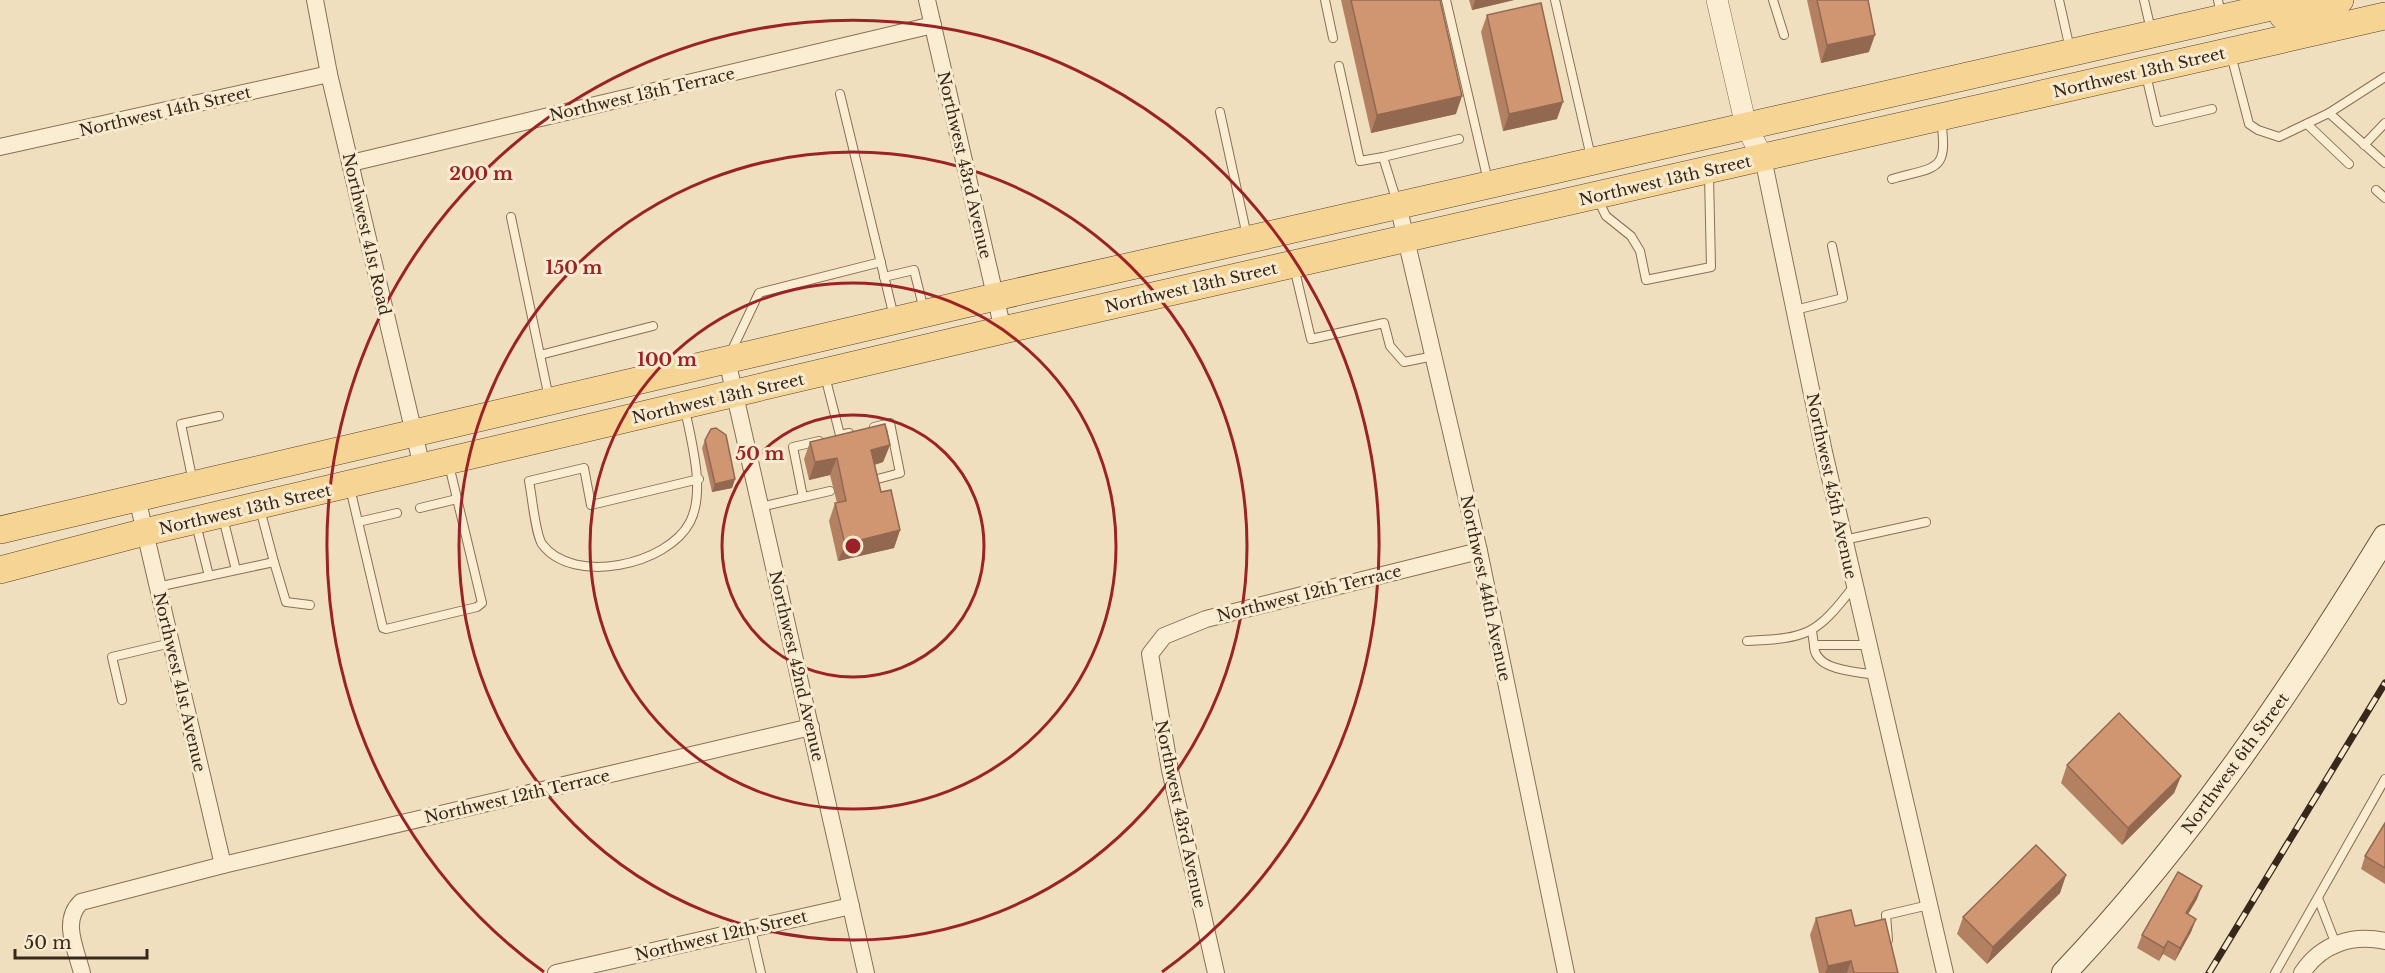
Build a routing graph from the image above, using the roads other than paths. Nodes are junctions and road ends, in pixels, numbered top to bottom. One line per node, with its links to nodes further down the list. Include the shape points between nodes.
1 (315, 0): 22 (street, Northwest 41st Road)
2 (927, 0): 14 (street, Northwest 43rd Avenue)
3 (1325, 0): 17 (lane)
4 (1446, 0): 44 (lane)
5 (1555, 0): 39 (lane)
6 (1717, 0): 32 (street, Northwest 45th Avenue)
7 (1773, 0): 16 (lane)
8 (2059, 0): 19 (lane)
9 (2144, 0): 15 (lane)
10 (2302, 0): 12 (main road, Northwest 13th Street)
11 (2340, 0): 18 (main road, via 2257,25)
12 (2219, 8): 15 (main road, Northwest 13th Street); 24 (main road, via 2211,29 2196,40 2077,69 2066,77)
13 (2385, 16): 18 (main road, Northwest 13th Street)
14 (933, 24): 40 (street, Northwest 13th Terrace); 56 (street, Northwest 43rd Avenue)
15 (2152, 33): 19 (main road, Northwest 13th Street)
16 (1784, 34)
17 (1333, 38)
18 (2231, 51): 21 (main road, Northwest 13th Street); 31 (lane, via 2249,124 2279,138)
19 (2070, 52): 32 (main road, Northwest 13th Street)
20 (1339, 66): 36 (lane, via 1360,161)
21 (2145, 71): 24 (main road, Northwest 13th Street); 26 (lane, via 2157,122)
22 (329, 74): 35 (street, Northwest 14th Street); 40 (street, Northwest 41st Road)
23 (2385, 77): 28 (lane)
24 (2061, 90): 29 (main road, Northwest 13th Street)
25 (840, 94): 53 (lane)
26 (2212, 109)
27 (1220, 112): 51 (lane)
28 (2329, 113): 31 (lane); 34 (lane)
29 (1941, 117): 37 (main road, Northwest 13th Street); 43 (lane, via 1945,146 1942,159 1935,167)
30 (2385, 123): 34 (lane)
31 (2307, 124): 41 (lane)
32 (1746, 126): 37 (street, Northwest 45th Avenue); 39 (main road, Northwest 13th Street)
33 (1460, 139): 36 (lane)
34 (2364, 145): 38 (lane)
35 (0, 147)
36 (1383, 157): 48 (lane)
37 (1763, 158): 42 (main road, Northwest 13th Street); 57 (street, Northwest 45th Avenue)
38 (2384, 159)
39 (1592, 161): 44 (main road, Northwest 13th Street)
40 (351, 163): 70 (street, Northwest 41st Road)
41 (2349, 164)
42 (1709, 170): 46 (main road, Northwest 13th Street); 46 (lane, via 1711,267 1646,280 1640,251 1631,236 1606,216)
43 (1892, 179)
44 (1488, 184): 48 (main road, Northwest 13th Street)
45 (2376, 190): 47 (lane)
46 (1595, 195): 50 (main road, Northwest 13th Street)
47 (2385, 198)
48 (1398, 205): 50 (street, Northwest 44th Avenue); 51 (main road, Northwest 13th Street)
49 (511, 217): 62 (lane)
50 (1406, 238): 54 (main road, Northwest 13th Street); 63 (street, Northwest 44th Avenue)
51 (1248, 240): 56 (main road, Northwest 13th Street)
52 (1832, 246): 57 (lane, via 1843,298)
53 (881, 262): 55 (lane); 64 (lane, via 759,293)
54 (1294, 264): 61 (main road, Northwest 13th Street); 63 (lane, via 1311,339 1384,323 1390,345 1404,362)
55 (884, 277): 58 (lane, via 914,270); 59 (lane)
56 (995, 297): 58 (main road, Northwest 13th Street); 61 (street, Northwest 43rd Avenue)
57 (1795, 310): 92 (street, Northwest 45th Avenue)
58 (925, 314): 59 (main road, Northwest 13th Street)
59 (895, 321): 64 (main road, Northwest 13th Street)
60 (653, 326): 62 (lane)
61 (1003, 330): 65 (main road, Northwest 13th Street)
62 (540, 355): 67 (lane)
63 (1434, 357): 93 (street, Northwest 44th Avenue)
64 (727, 360): 66 (street, Northwest 42nd Avenue); 67 (main road, Northwest 13th Street)
65 (824, 373): 66 (main road, Northwest 13th Street); 71 (lane)
66 (734, 394): 68 (main road, Northwest 13th Street); 82 (street, Northwest 42nd Avenue)
67 (550, 402): 70 (main road, Northwest 13th Street)
68 (685, 406): 72 (main road, Northwest 13th Street); 73 (lane)
69 (219, 416): 76 (lane, via 181,424)
70 (414, 433): 72 (street, Northwest 41st Road); 76 (main road, Northwest 13th Street)
71 (840, 435): 74 (lane, via 890,423 900,473); 78 (lane, via 793,447)
72 (435, 464): 75 (main road, Northwest 13th Street); 80 (lane)
73 (699, 479): 73 (lane, via 691,522 672,544 654,556 588,569 558,557 541,543 529,481 584,468 591,505)
74 (870, 481)
75 (349, 484): 81 (main road, Northwest 13th Street); 87 (lane)
76 (194, 485): 79 (main road, Northwest 13th Street)
77 (830, 491): 78 (lane)
78 (803, 497): 82 (lane)
79 (137, 498): 89 (main road, Northwest 13th Street); 90 (street, Northwest 41st Avenue)
80 (457, 499): 83 (lane); 87 (lane, via 482,603 386,629)
81 (259, 505): 85 (main road, Northwest 13th Street); 94 (lane)
82 (760, 507): 109 (street, Northwest 42nd Avenue)
83 (420, 508)
84 (397, 513): 87 (lane)
85 (222, 514): 86 (main road, Northwest 13th Street); 96 (lane)
86 (195, 520): 90 (main road, Northwest 13th Street); 97 (lane)
87 (358, 522)
88 (1926, 522): 92 (lane)
89 (0, 530)
90 (145, 532): 95 (main road, Northwest 13th Street); 99 (street, Northwest 41st Avenue)
91 (2385, 537): 119 (main road, Northwest 6th Street, via 2318,647 2241,760)
92 (1844, 540): 98 (street, Northwest 45th Avenue)
93 (1479, 551): 106 (street, Northwest 12th Terrace, via 1206,619 1164,636); 125 (street, Northwest 44th Avenue)
94 (274, 562): 96 (lane); 100 (lane, via 286,602)
95 (0, 570)
96 (236, 570): 97 (lane)
97 (209, 576): 99 (lane)
98 (1854, 586): 101 (lane); 105 (street, Northwest 45th Avenue)
99 (158, 587): 103 (street, Northwest 41st Avenue)
100 (310, 605)
101 (1812, 632): 102 (lane); 104 (lane)
102 (1747, 641)
103 (171, 643): 108 (lane, via 112,657); 111 (street, Northwest 41st Avenue)
104 (1814, 645): 105 (lane); 107 (lane, via 1814,653 1821,662)
105 (1867, 645): 107 (street, Northwest 45th Avenue)
106 (1150, 654): 124 (street, Northwest 43rd Avenue, via 1170,770)
107 (1874, 675): 113 (street, Northwest 45th Avenue)
108 (122, 700)
109 (812, 727): 111 (street, Northwest 12th Terrace); 114 (street, Northwest 42nd Avenue)
110 (2385, 779): 112 (lane)
111 (223, 865): 120 (street, Northwest 12th Terrace, via 81,902 72,910 69,923)
112 (2318, 898): 117 (lane); 127 (lane)
113 (1929, 905): 118 (lane, via 1886,915); 126 (street, Northwest 45th Avenue)
114 (851, 906): 115 (street, Northwest 12th Street); 123 (street, Northwest 42nd Avenue)
115 (751, 929): 121 (street, Northwest 12th Street); 122 (lane)
116 (2385, 941): 117 (street, via 2370,938)
117 (2335, 942): 128 (street, via 2309,962)
118 (1890, 946)
119 (2073, 970)
120 (82, 973)
121 (556, 973)
122 (760, 973)
123 (866, 973)
124 (1216, 973)
125 (1566, 973)
126 (1945, 973)
127 (2275, 973)
128 (2302, 973)

